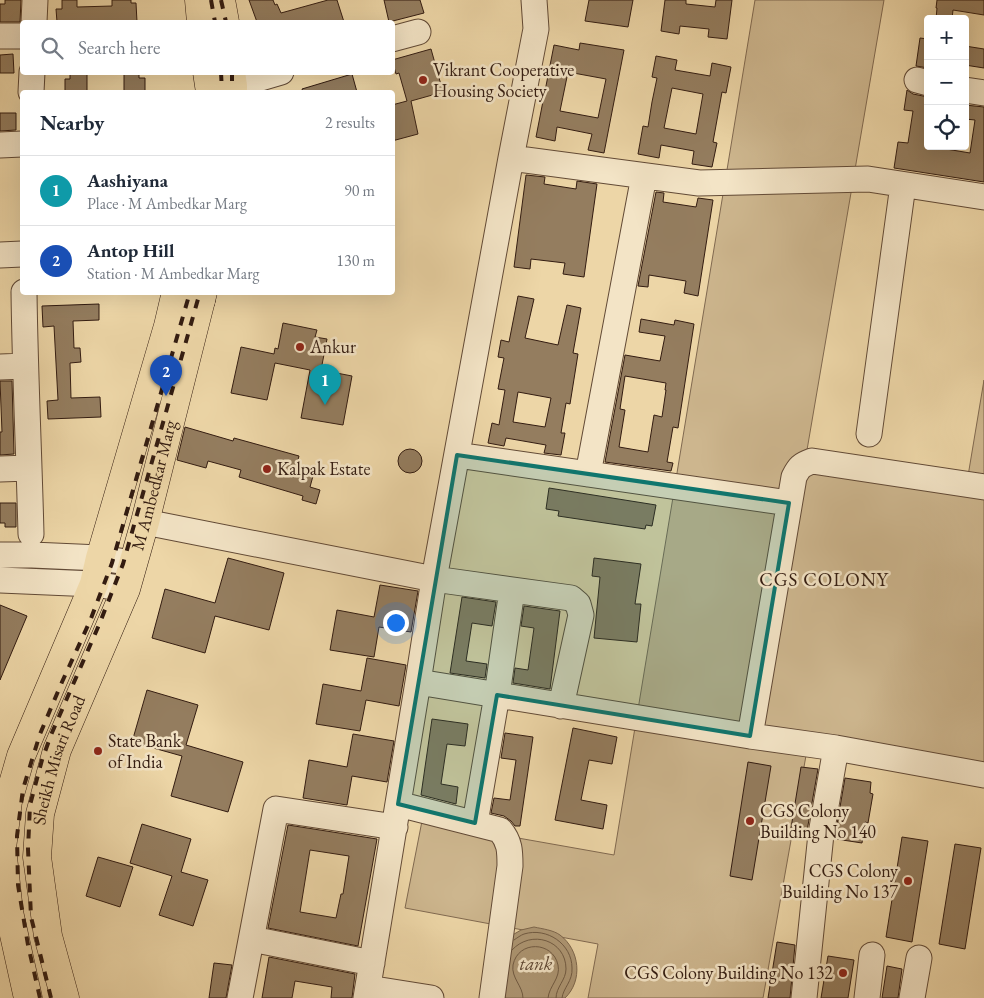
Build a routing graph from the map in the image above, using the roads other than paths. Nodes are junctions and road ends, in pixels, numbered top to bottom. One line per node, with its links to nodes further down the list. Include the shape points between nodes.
1 (35, 0): 5 (street)
2 (199, 0): 6 (main road)
3 (222, 0): 7 (main road)
4 (534, 0): 21 (street, via 536,29)
5 (34, 20)
6 (201, 20)
7 (225, 20)
8 (418, 32): 11 (street)
9 (0, 36): 10 (street)
10 (20, 36)
11 (395, 38)
12 (32, 75): 16 (street)
13 (211, 75): 15 (main road)
14 (269, 75): 15 (street)
15 (227, 86)
16 (31, 90)
17 (969, 91): 18 (street)
18 (984, 93)
19 (20, 144): 20 (street)
20 (0, 145)
21 (510, 158): 22 (street); 32 (street)
22 (644, 176): 23 (street, via 699,184 868,179); 35 (street)
23 (903, 185): 24 (street); 31 (street)
24 (984, 198)
25 (20, 254): 26 (street)
26 (0, 255)
27 (24, 295): 29 (street)
28 (193, 295): 38 (main road, M Ambedkar Marg); 41 (main road, via 166,335)
29 (25, 366): 30 (street); 33 (street)
30 (0, 367)
31 (868, 434)
32 (457, 455): 35 (street); 43 (street)
33 (29, 468): 34 (street); 39 (street)
34 (0, 469)
35 (588, 474): 37 (street)
36 (984, 487): 37 (street, via 812,461 803,464 794,477)
37 (789, 503): 51 (street)
38 (145, 522): 42 (main road, M Ambedkar Marg); 43 (street)
39 (32, 534)
40 (0, 556): 41 (street)
41 (100, 558): 42 (street); 45 (main road)
42 (133, 563): 46 (main road, M Ambedkar Marg)
43 (434, 579): 47 (street); 48 (street)
44 (0, 580): 45 (street)
45 (94, 584): 46 (street); 61 (main road, via 21,756 8,801 2,848 9,912)
46 (126, 589): 62 (main road, Sheikh Misari Road, via 57,750 40,814 37,858 48,936)
47 (512, 590): 49 (street); 50 (street, via 572,598 578,604 581,616)
48 (418, 682): 49 (street); 54 (street)
49 (497, 695): 50 (street); 55 (street)
50 (561, 706): 51 (street)
51 (750, 736): 52 (street)
52 (836, 748): 53 (street); 66 (street, via 821,834)
53 (984, 775)
54 (396, 816): 55 (street); 56 (street, via 276,809); 59 (street)
55 (475, 823): 65 (street, via 500,830 507,838 510,851)
56 (252, 939): 59 (street); 63 (street)
57 (872, 956): 67 (street)
58 (919, 958): 68 (street)
59 (372, 963): 60 (street)
60 (367, 993): 64 (street)
61 (28, 998)
62 (65, 998)
63 (240, 998)
64 (431, 998)
65 (492, 998)
66 (804, 998)
67 (867, 998)
68 (912, 998)

